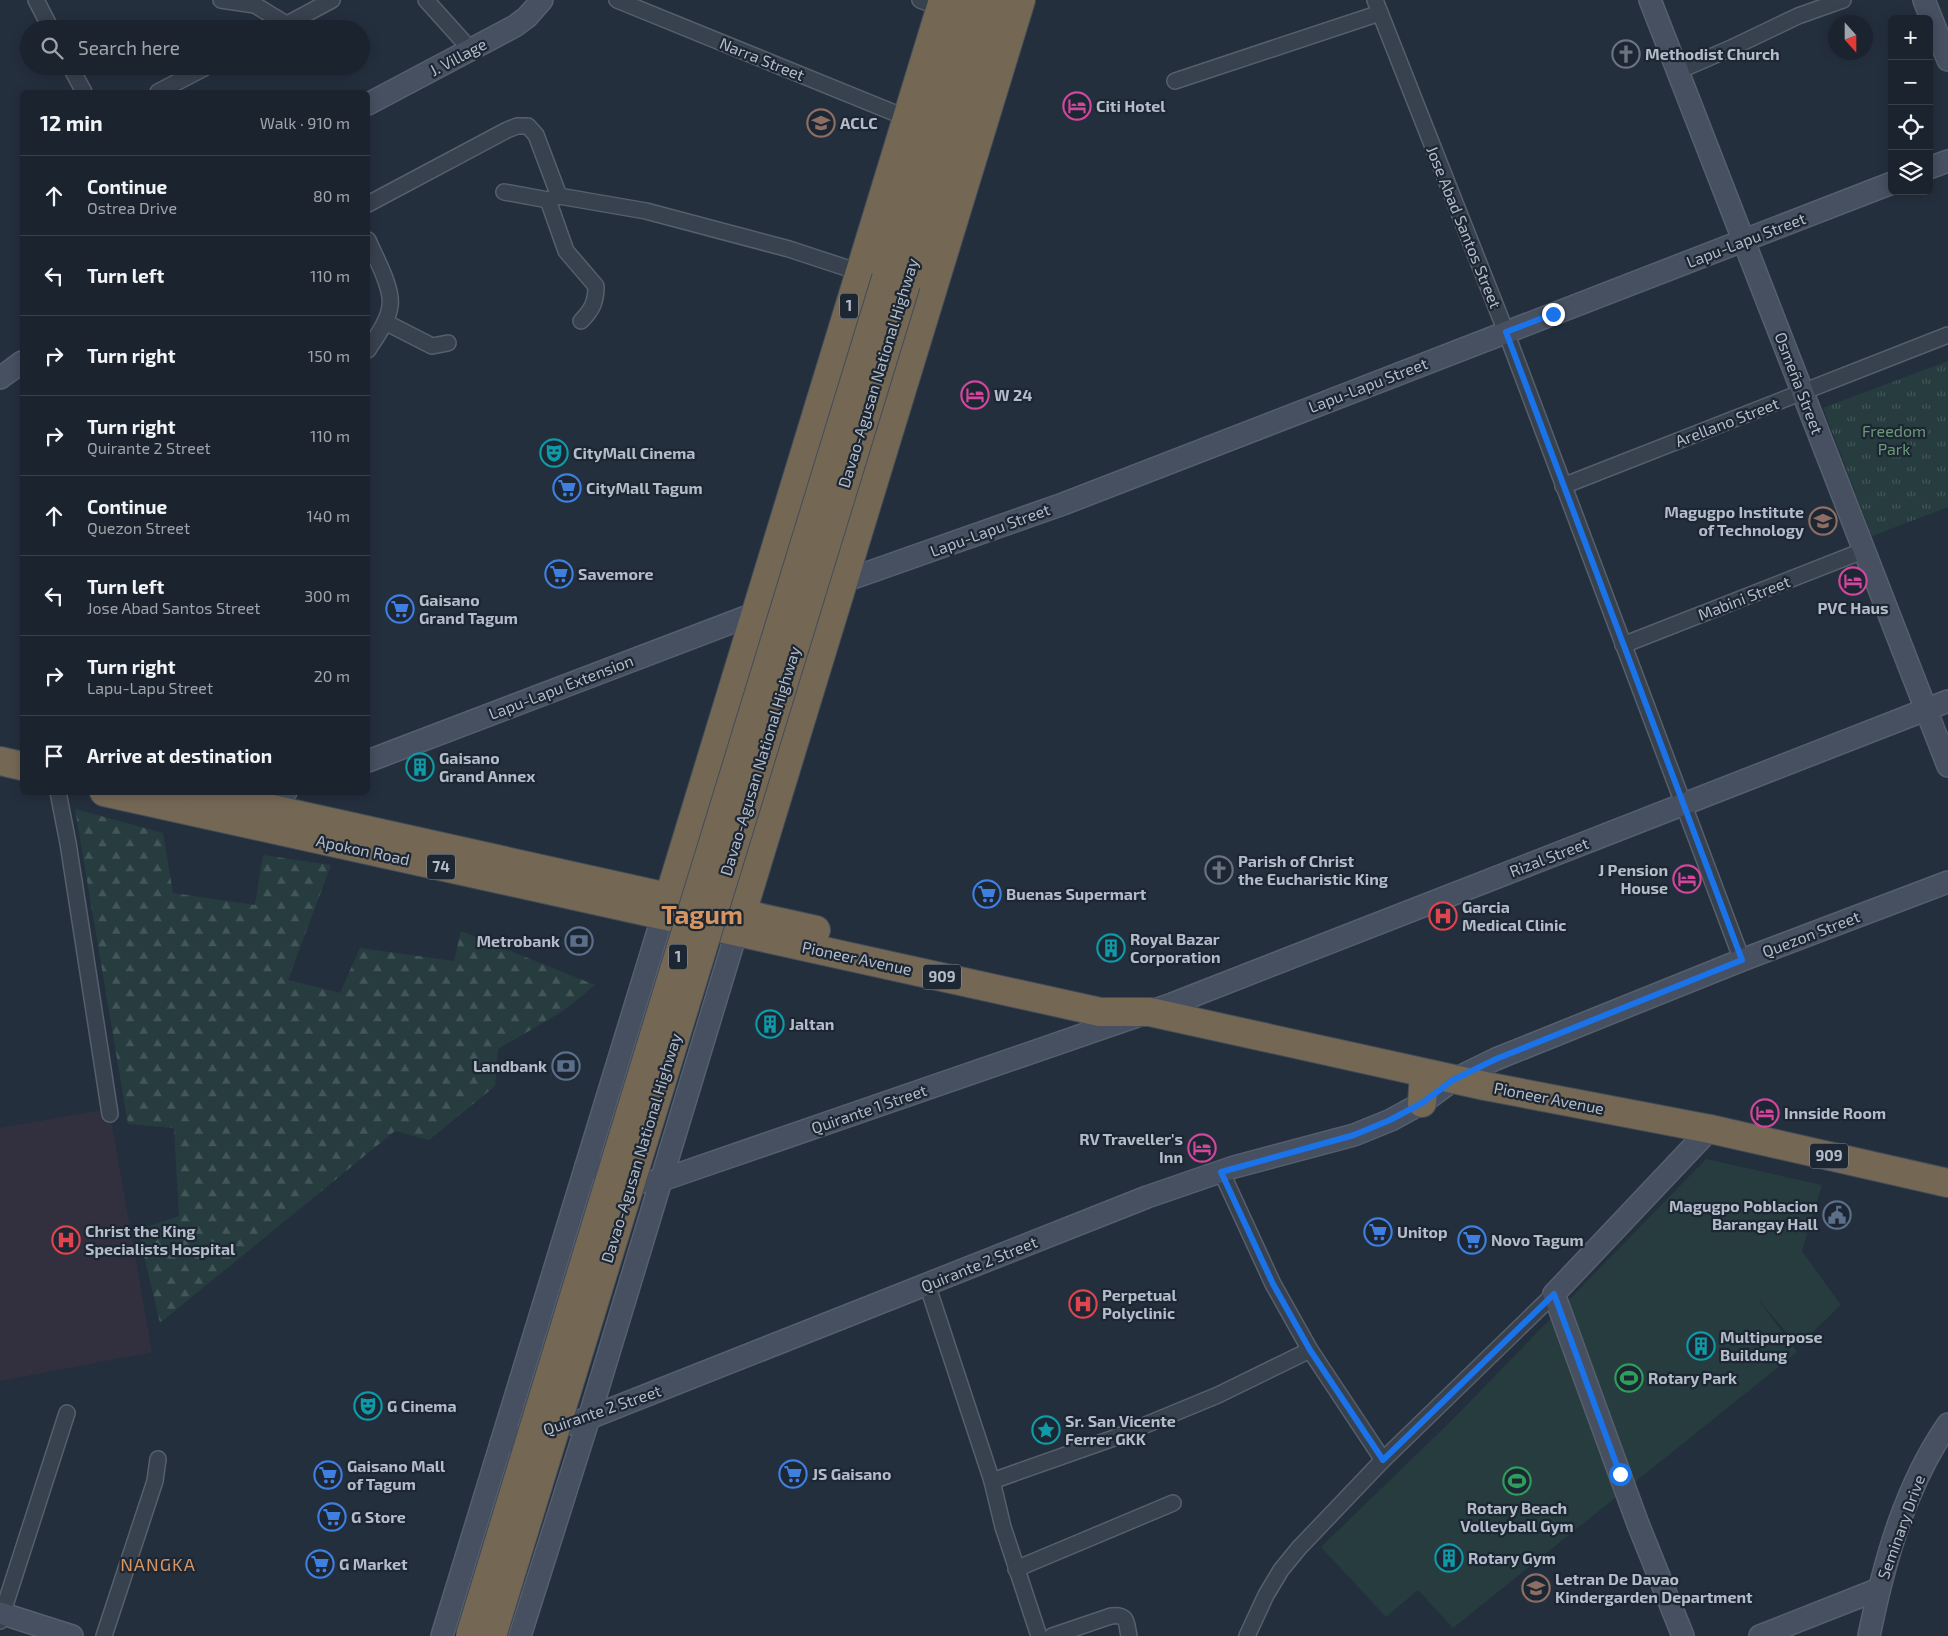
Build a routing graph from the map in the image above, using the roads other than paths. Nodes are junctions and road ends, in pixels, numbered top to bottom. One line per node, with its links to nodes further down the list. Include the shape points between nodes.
1 (36, 0): 15 (street)
2 (221, 0): 16 (street, via 255,6)
3 (332, 0): 17 (street)
4 (426, 0): 18 (street)
5 (542, 0): 18 (street, J. Village, via 515,26)
6 (617, 0): 27 (street, Narra Street)
7 (971, 0): 37 (highway, Davao-Agusan National Highway / 1)
8 (993, 0): 37 (highway, Davao-Agusan National Highway / 1)
9 (1021, 0): 49 (highway, Davao-Agusan National Highway / 1)
10 (1650, 0): 20 (street, Osmeña Street)
11 (1843, 0): 20 (street, via 1798,16)
12 (1924, 0): 19 (street)
13 (934, 3): 27 (highway, Davao-Agusan National Highway / 1)
14 (1377, 6): 23 (street); 40 (street, Jose Abad Santos Street)
15 (46, 20)
16 (273, 20)
17 (295, 20)
18 (471, 50): 26 (street, J. Village)
19 (1948, 60)
20 (1678, 71): 34 (street, Osmeña Street)
21 (75, 75): 24 (street)
22 (191, 75): 25 (street)
23 (1175, 81)
24 (83, 90)
25 (162, 90)
26 (370, 103)
27 (907, 118): 36 (highway, Davao-Agusan National Highway / 1)
28 (1948, 161): 29 (street)
29 (1933, 167)
30 (1888, 185): 34 (street, Lapu-Lapu Street)
31 (504, 192): 32 (street)
32 (554, 198): 33 (street, via 536,135 528,126 517,126); 36 (street, via 646,211 789,249); 38 (street, via 566,250 596,286 595,301)
33 (370, 203)
34 (1744, 241): 40 (street, Lapu-Lapu Street); 46 (street, Osmeña Street)
35 (370, 245): 39 (street, via 390,292)
36 (859, 272): 50 (highway, Davao-Agusan National Highway / 1)
37 (896, 281): 96 (highway, Davao-Agusan National Highway / 1, bridge); 97 (highway, Davao-Agusan National Highway / 1, bridge)
38 (581, 321)
39 (385, 322): 42 (street, via 432,346); 43 (street)
40 (1506, 332): 47 (street, Jose Abad Santos Street); 49 (street, Lapu-Lapu Street, via 1063,504)
41 (1948, 335): 46 (street, Arellano Street)
42 (448, 343)
43 (370, 347)
44 (20, 363): 45 (street)
45 (0, 378)
46 (1803, 392): 47 (street, Arellano Street); 48 (street, Osmeña Street)
47 (1563, 486): 51 (street, Jose Abad Santos Street)
48 (1864, 550): 51 (street, Mabini Street); 53 (street, Osmeña Street)
49 (843, 582): 50 (street, Lapu-Lapu Street); 67 (highway, Davao-Agusan National Highway / 1)
50 (755, 613): 54 (street, Lapu-Lapu Extension); 66 (highway, Davao-Agusan National Highway / 1)
51 (1623, 645): 62 (street, Jose Abad Santos Street)
52 (1948, 701): 53 (street, Rizal Street)
53 (1926, 710): 57 (street, Osmeña Street); 62 (street, Rizal Street)
54 (370, 760)
55 (0, 761): 56 (highway)
56 (20, 766)
57 (1948, 766)
58 (59, 795): 73 (street)
59 (117, 795): 64 (highway, Apokon Road / 74)
60 (206, 795): 63 (highway, Apokon Road / 74)
61 (279, 795): 63 (street)
62 (1684, 804): 68 (street, Jose Abad Santos Street); 69 (street, Rizal Street)
63 (254, 805): 64 (street); 66 (highway, Apokon Road / 74)
64 (219, 818): 66 (highway, Apokon Road / 74)
65 (1948, 882): 68 (street, Quezon Street)
66 (675, 909): 67 (highway, Pioneer Avenue / 74); 76 (highway, Davao-Agusan National Highway / 1)
67 (730, 921): 69 (highway, Pioneer Avenue / 909, via 1100,1012); 78 (highway, Davao-Agusan National Highway / 1)
68 (1742, 960): 71 (street, Quezon Street, via 1496,1059)
69 (1150, 1012): 70 (highway, Pioneer Avenue / 909); 78 (street, Quirante 1 Street)
70 (1424, 1073): 71 (highway, Pioneer Avenue / 909); 72 (highway)
71 (1453, 1080): 72 (street, Quirante 2 Street); 74 (highway, Pioneer Avenue / 909)
72 (1422, 1103): 75 (street, Quirante 2 Street, via 1354,1135)
73 (110, 1114)
74 (1710, 1128): 77 (highway, Pioneer Avenue / 909); 80 (street)
75 (1221, 1172): 79 (street, Quirante 2 Street, via 1147,1197); 81 (street, via 1273,1284)
76 (597, 1173): 78 (street); 85 (street)
77 (1948, 1183)
78 (645, 1185): 83 (street)
79 (927, 1284): 83 (street, Quirante 2 Street); 88 (street)
80 (1554, 1294): 87 (street); 103 (street)
81 (1310, 1350): 87 (street); 88 (street, via 1210,1398 1114,1438)
82 (67, 1413): 92 (street)
83 (589, 1418): 85 (street, Quirante 2 Street); 98 (street)
84 (1948, 1424): 91 (street, Seminary Drive, via 1911,1491)
85 (501, 1442): 95 (street)
86 (158, 1459): 94 (street, via 155,1481)
87 (1383, 1460): 102 (street, via 1281,1570)
88 (992, 1481): 90 (street)
89 (1173, 1503): 90 (street)
90 (1016, 1569): 99 (street)
91 (1879, 1589): 104 (street); 105 (street, Seminary Drive)
92 (1, 1616): 93 (street)
93 (72, 1636)
94 (104, 1636)
95 (442, 1636)
96 (470, 1636)
97 (492, 1636)
98 (520, 1636)
99 (1039, 1636)
100 (1052, 1636): 101 (street, via 1120,1615 1126,1621)
101 (1129, 1636)
102 (1247, 1636)
103 (1683, 1636)
104 (1760, 1636)
105 (1870, 1636)

